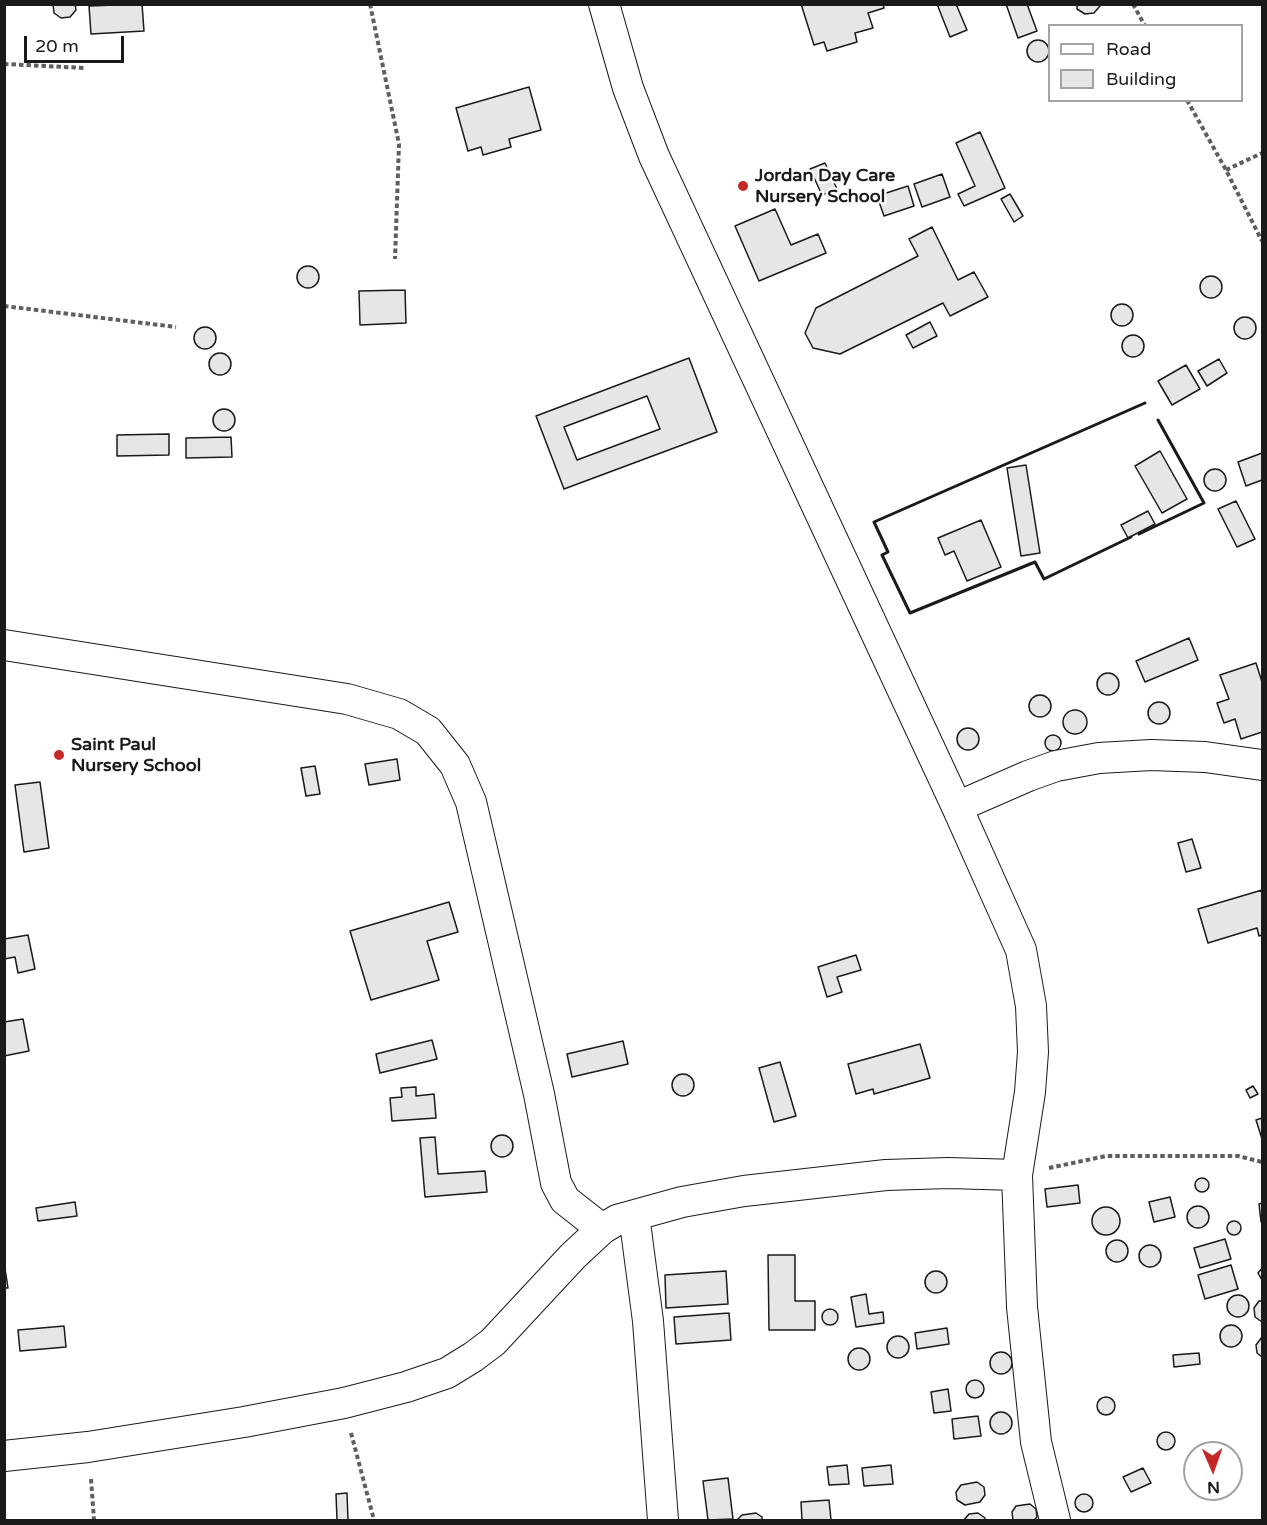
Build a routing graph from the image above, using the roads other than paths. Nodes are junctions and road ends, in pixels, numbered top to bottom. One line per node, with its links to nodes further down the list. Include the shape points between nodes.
1 (604, 4): 4 (street, via 628,88 654,156)
2 (4, 645): 7 (street, via 347,699 399,714 428,731 455,765 471,802 556,1184 565,1200)
3 (1263, 765): 4 (street, via 1205,757 1099,758 1056,766)
4 (957, 807): 5 (street, via 1021,950 1031,1006 1030,1092)
5 (1017, 1175): 6 (street, via 886,1175 744,1191); 10 (street, via 1029,1383 1036,1442)
6 (634, 1215): 7 (street); 9 (street, via 648,1321)
7 (602, 1229): 8 (street, via 493,1342 447,1373 344,1403 233,1424)
8 (4, 1456)
9 (663, 1521)
10 (1055, 1521)

